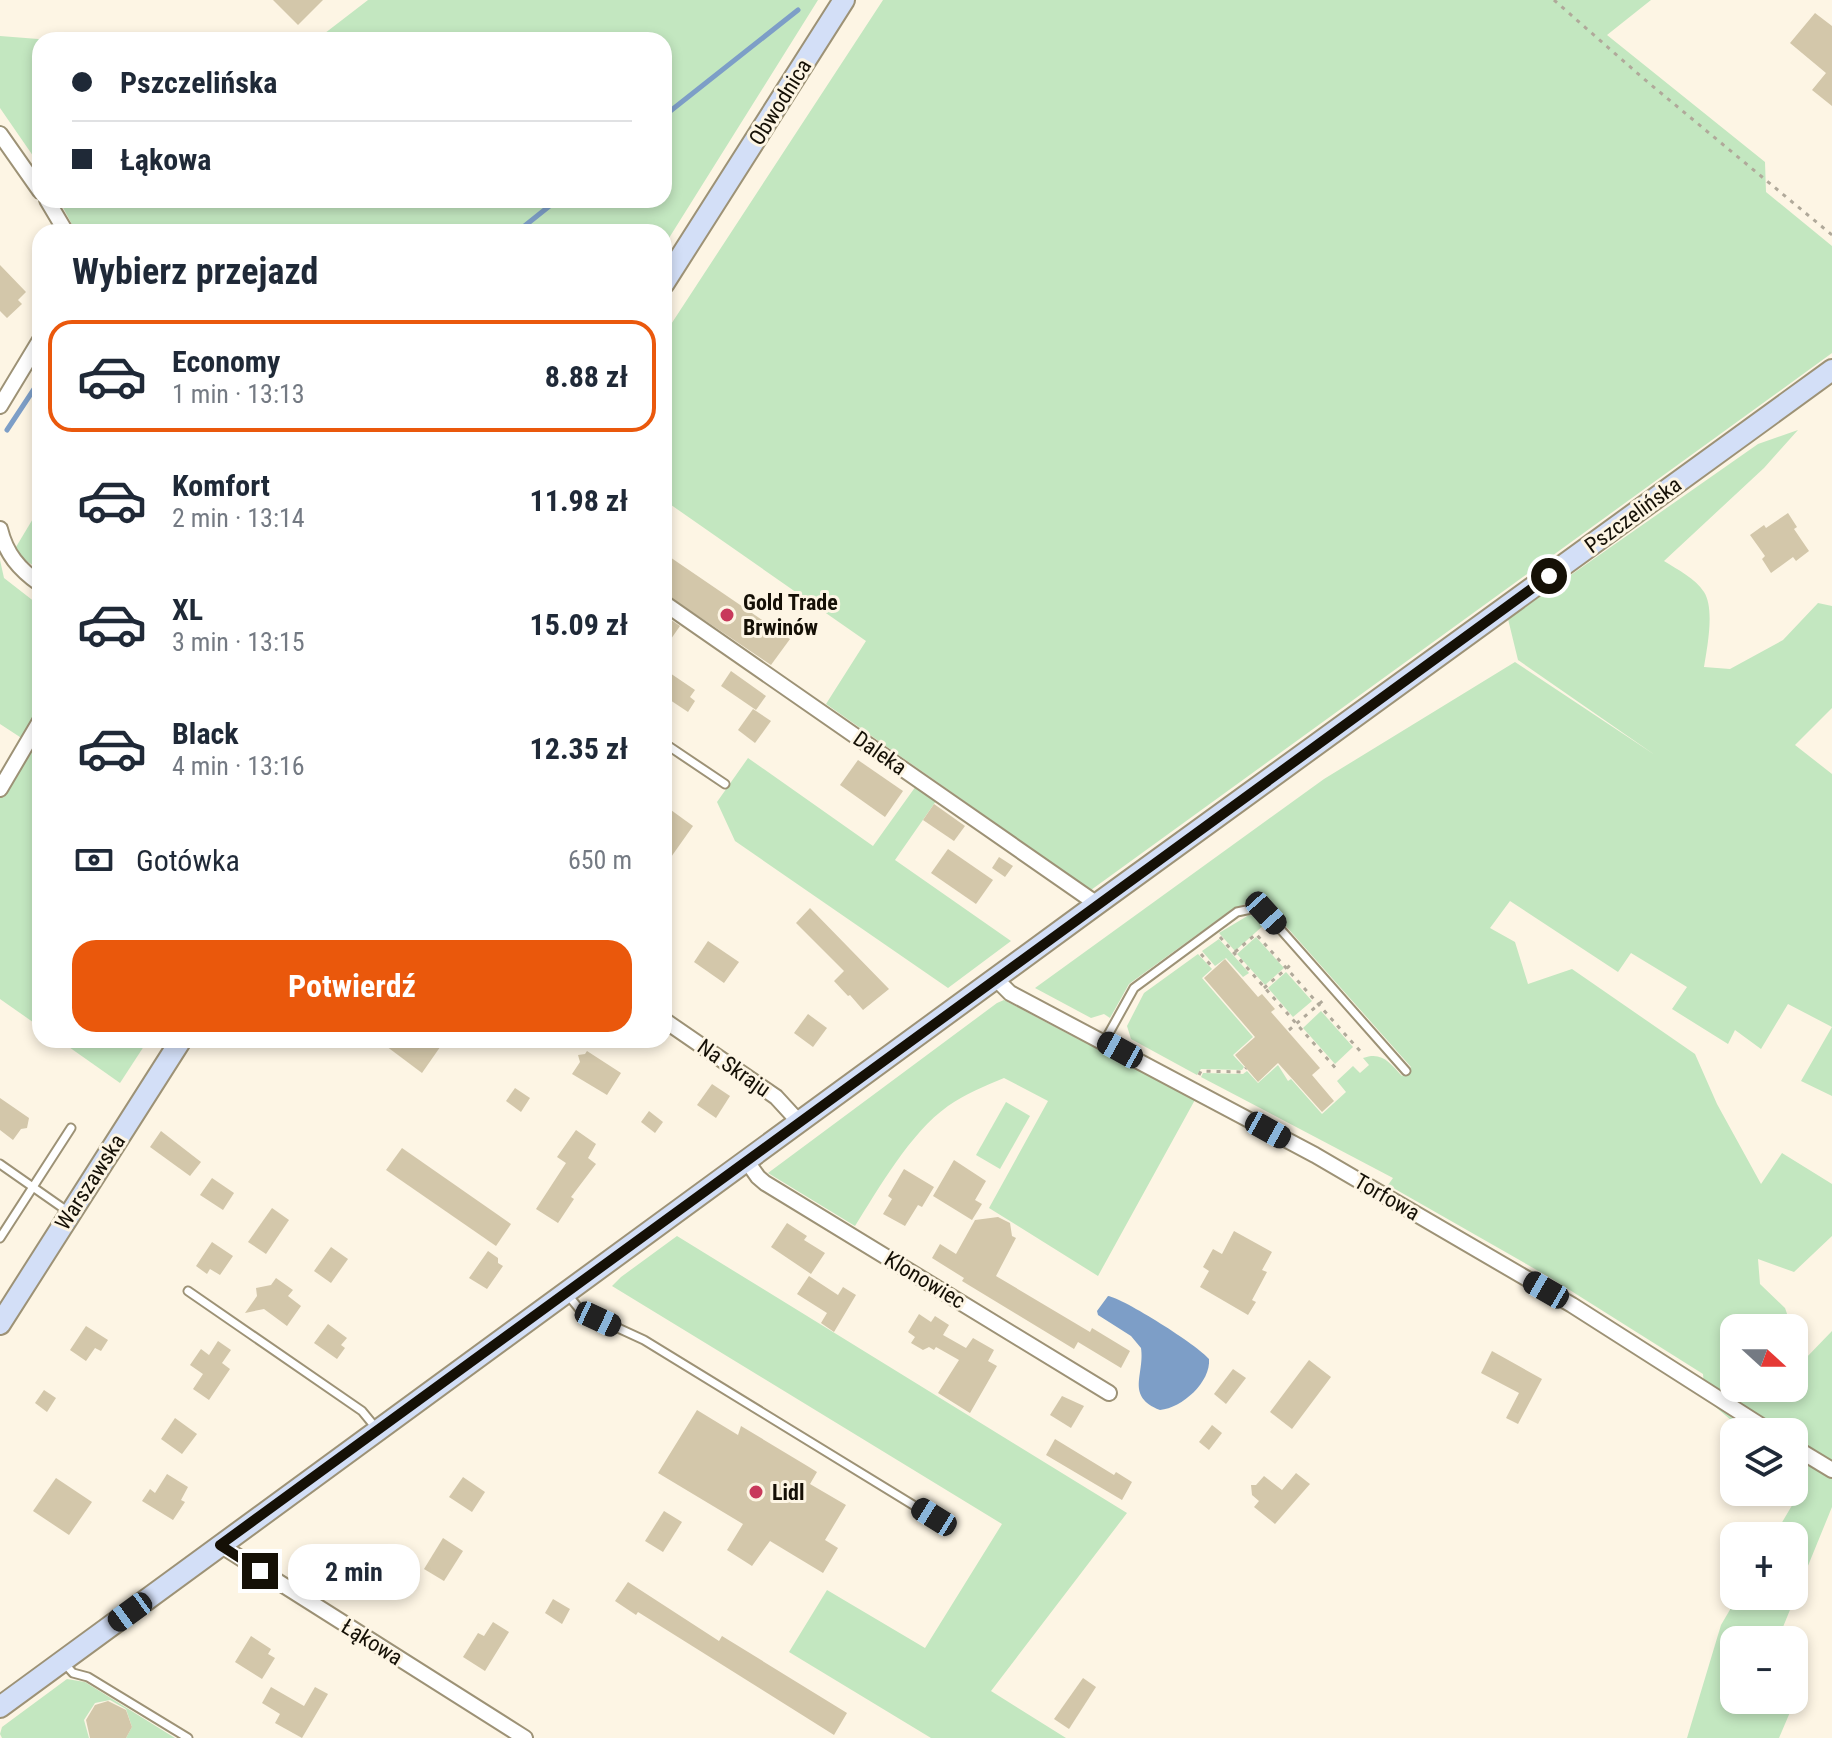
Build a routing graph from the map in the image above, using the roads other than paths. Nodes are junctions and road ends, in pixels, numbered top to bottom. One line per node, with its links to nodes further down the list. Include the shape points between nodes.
1 (844, 0): 4 (main road, Obwodnica)
2 (2, 143): 3 (street)
3 (32, 181)
4 (672, 270)
5 (32, 353): 7 (street)
6 (1832, 370): 15 (main road, Pszczelińska)
7 (0, 406)
8 (0, 529): 9 (street, via 6,550)
9 (32, 577)
10 (672, 609): 15 (street, Daleka)
11 (32, 735): 14 (street)
12 (672, 748): 13 (lane)
13 (725, 784)
14 (0, 789)
15 (1097, 904): 16 (main road, Pszczelińska)
16 (995, 978): 18 (street, Torfowa, via 1010,993); 21 (main road, Pszczelińska)
17 (672, 1026): 21 (street, Na Skraju, via 776,1097)
18 (1104, 1042): 20 (lane, via 1134,988 1243,909 1256,908); 32 (street, Torfowa, via 1315,1155 1572,1305)
19 (176, 1048): 26 (main road, Warszawska)
20 (1406, 1071)
21 (799, 1122): 23 (main road, Pszczelińska)
22 (71, 1128): 25 (lane)
23 (746, 1160): 29 (main road, Pszczelińska); 31 (street, Klonowiec, via 765,1183)
24 (0, 1164): 25 (lane)
25 (33, 1187): 26 (lane); 27 (lane)
26 (70, 1213): 30 (main road, Warszawska)
27 (0, 1238)
28 (188, 1291): 33 (lane, via 362,1411)
29 (567, 1293): 33 (main road, Pszczelińska); 36 (lane, via 581,1311 644,1340)
30 (0, 1324)
31 (1109, 1393)
32 (1749, 1418)
33 (377, 1429): 37 (main road, Pszczelińska)
34 (1808, 1455): 35 (street)
35 (1832, 1470)
36 (949, 1527)
37 (220, 1545): 38 (main road, Pszczelińska); 41 (street, Łąkowa)
38 (63, 1661): 39 (main road, Pszczelińska); 40 (lane, via 72,1672)
39 (0, 1707)
40 (188, 1738)
41 (525, 1738)

